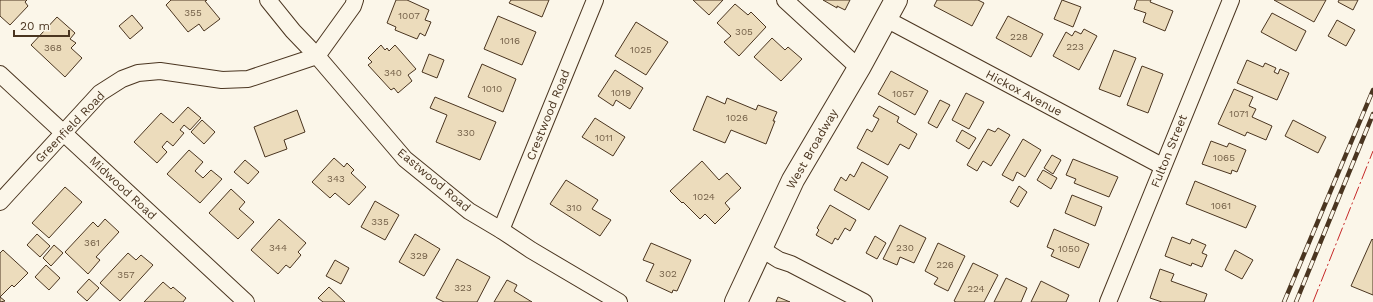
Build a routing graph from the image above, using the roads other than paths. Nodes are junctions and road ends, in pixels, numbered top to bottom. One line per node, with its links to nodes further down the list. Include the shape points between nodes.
1 (268, 0): 8 (street, Eastwood Road)
2 (355, 0): 8 (street)
3 (595, 0): 14 (street, Crestwood Road)
4 (785, 0): 9 (street)
5 (896, 0): 7 (main road, West Broadway)
6 (1231, 0): 12 (street, Fulton Street)
7 (886, 19): 9 (main road, West Broadway); 12 (street, Hickox Avenue)
8 (317, 56): 11 (street, Greenfield Road, via 248,79 222,80 160,71 138,73 122,79 100,94); 14 (street, Eastwood Road, via 405,159 469,211)
9 (859, 68): 15 (main road, West Broadway, via 793,180)
10 (0, 74): 11 (street, Midwood Road)
11 (63, 133): 13 (street, Greenfield Road); 16 (street, Midwood Road)
12 (1162, 166): 20 (street, Fulton Street)
13 (0, 202)
14 (501, 230): 17 (street, Eastwood Road)
15 (760, 248): 18 (main road, West Broadway); 19 (street)
16 (246, 302)
17 (619, 302)
18 (736, 302)
19 (864, 302)
20 (1108, 302)

